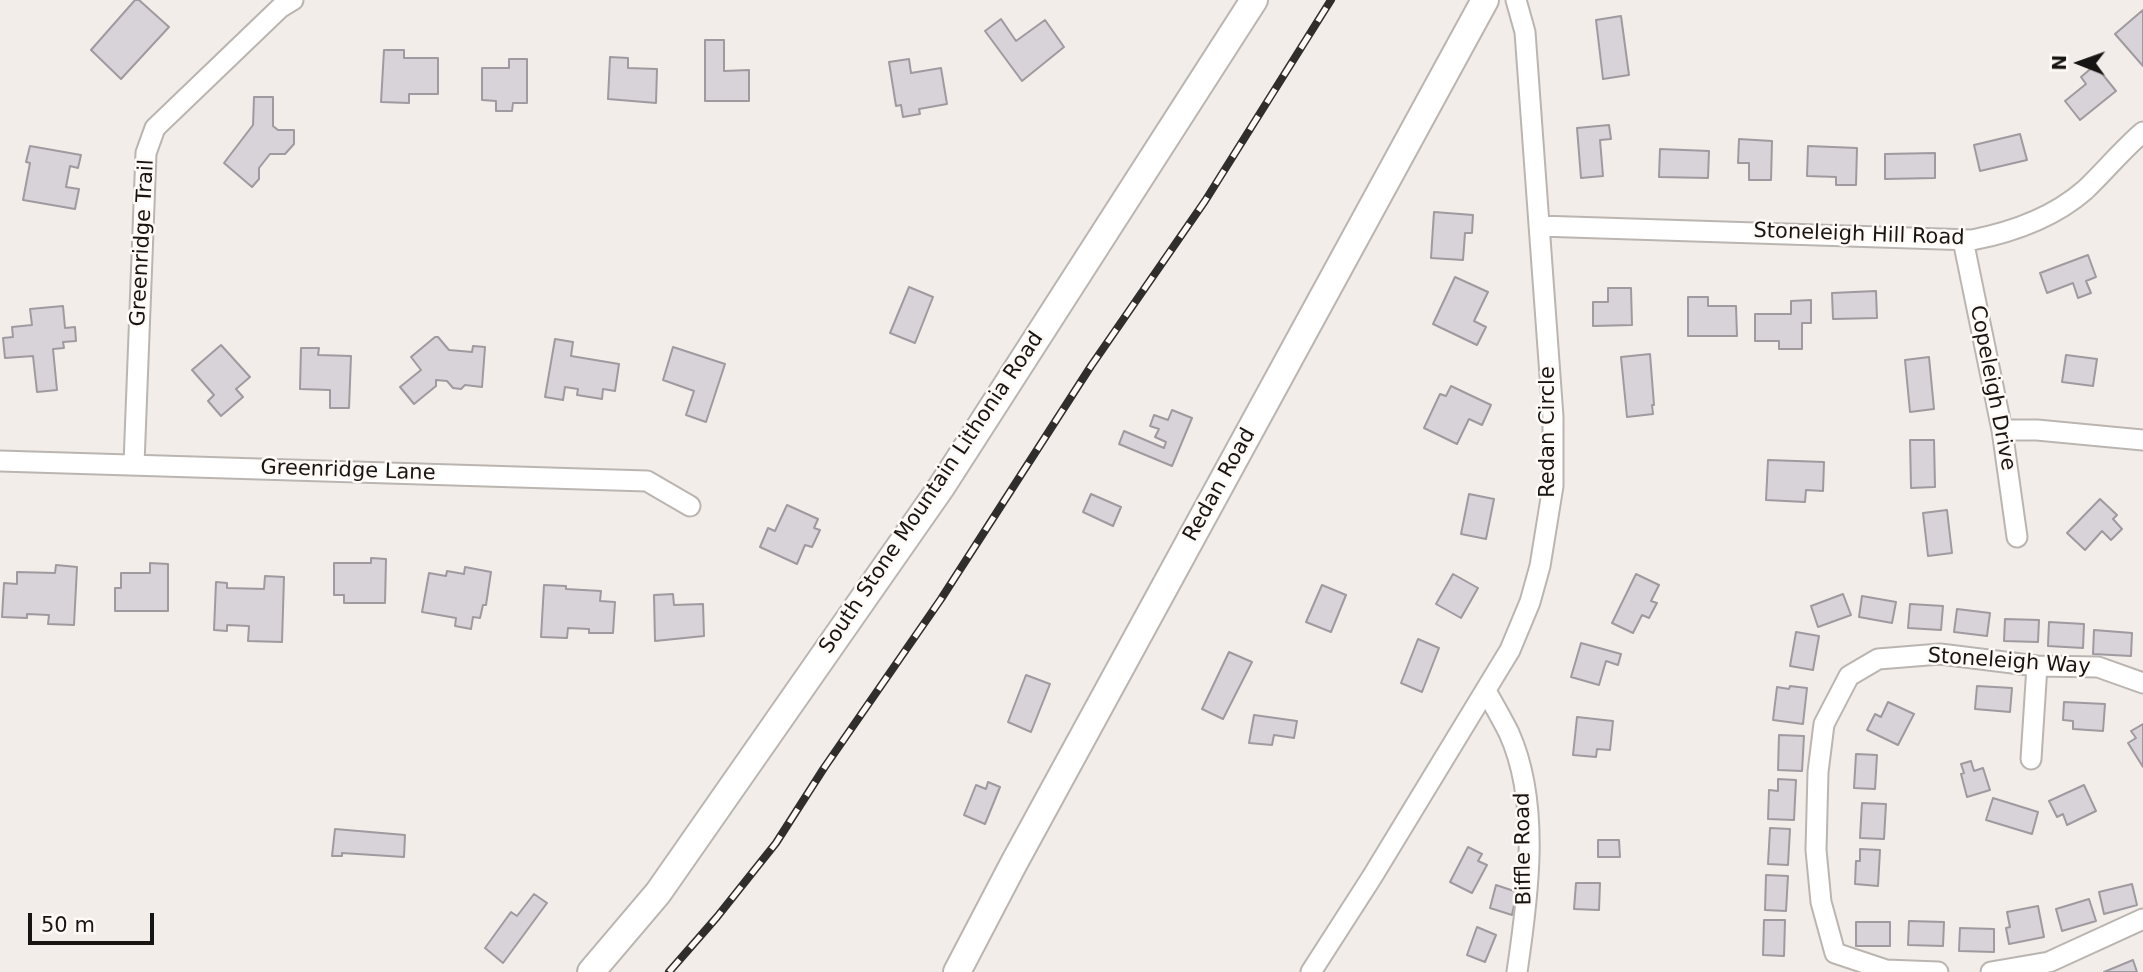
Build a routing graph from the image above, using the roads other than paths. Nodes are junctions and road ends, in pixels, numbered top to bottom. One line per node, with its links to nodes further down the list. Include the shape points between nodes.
1 (293, 0): 11 (street, Greenridge Trail, via 155,128 146,153)
2 (1254, 0): 19 (main road, South Stone Mountain Lithonia Road, via 942,486 658,893)
3 (1485, 0): 20 (main road, Redan Road)
4 (1516, 0): 6 (street, Redan Circle, via 1525,32)
5 (2143, 132): 7 (street, Stoneleigh Hill Road, via 2066,204 2021,228)
6 (1539, 226): 7 (street, Stoneleigh Hill Road); 16 (street, Redan Circle, via 1553,417 1553,486 1530,602)
7 (1963, 240): 8 (street, Copeleigh Drive)
8 (2002, 430): 9 (street); 13 (street, Copeleigh Drive)
9 (2143, 440)
10 (0, 461): 11 (street, Greenridge Lane)
11 (134, 464): 12 (street, Greenridge Lane, via 648,481)
12 (690, 506)
13 (2017, 537)
14 (2037, 666): 15 (street, Stoneleigh Way, via 2098,667); 17 (street); 23 (street, Stoneleigh Way, via 1940,654 1878,659 1849,676 1824,724 1816,850 1821,902 1835,953 1886,970)
15 (2143, 683)
16 (1486, 691): 21 (street, Redan Circle); 22 (street, Biffle Road, via 1510,735 1524,781 1529,889)
17 (2031, 759)
18 (2143, 919): 24 (street, via 2049,962)
19 (591, 972)
20 (957, 972)
21 (1311, 972)
22 (1517, 972)
23 (1938, 972)
24 (1991, 972)

